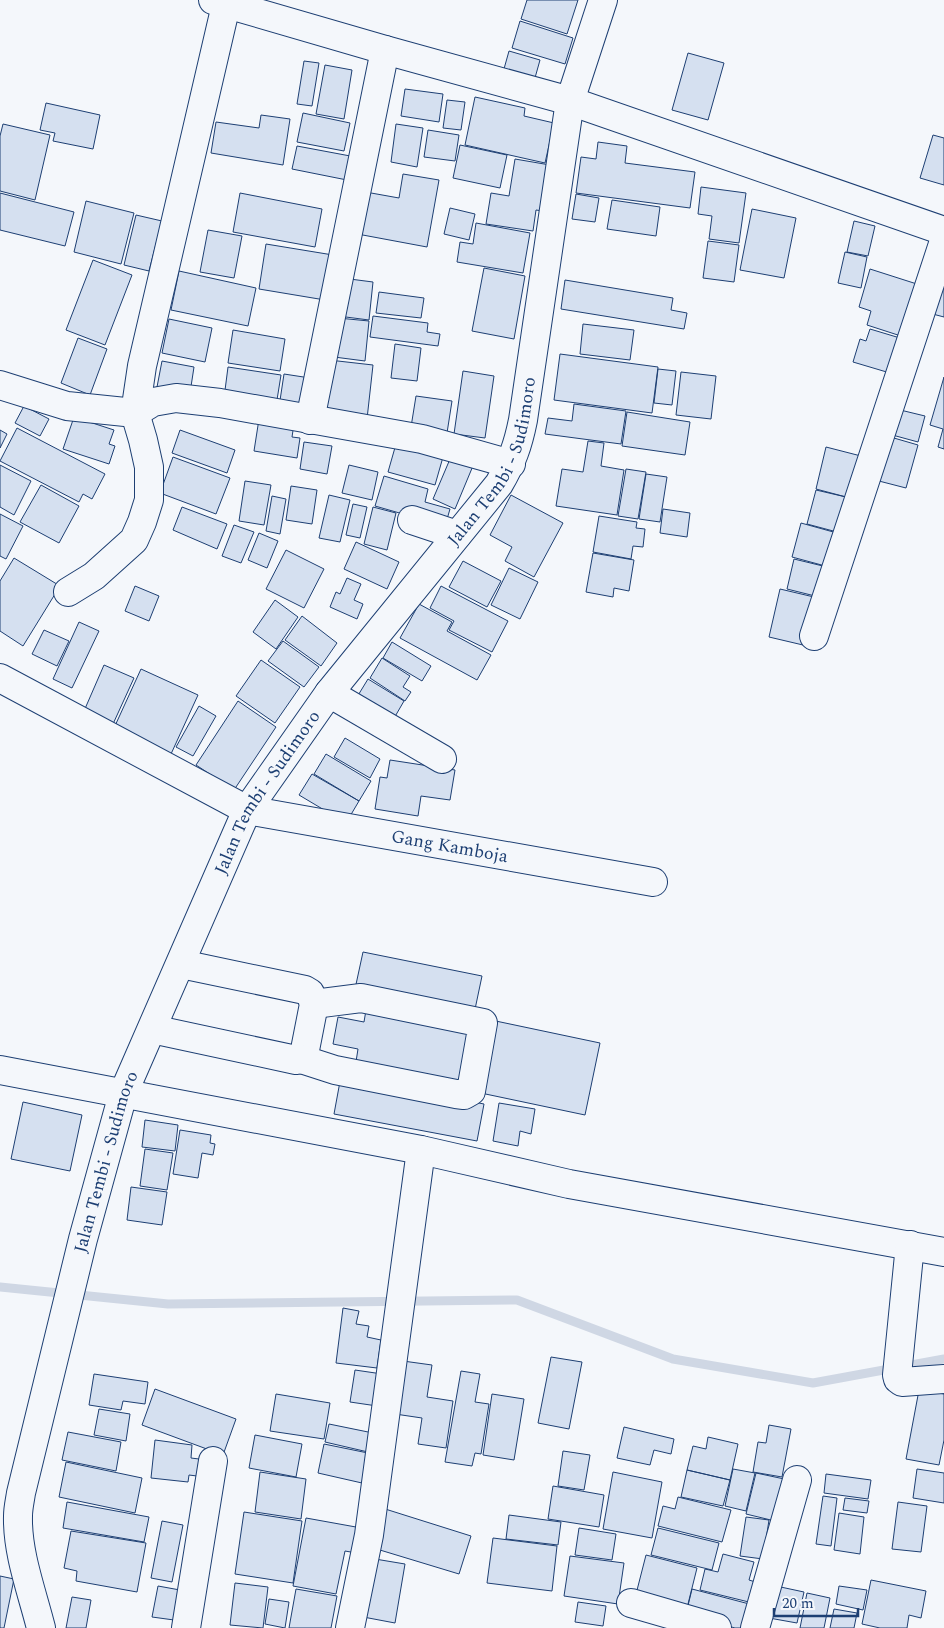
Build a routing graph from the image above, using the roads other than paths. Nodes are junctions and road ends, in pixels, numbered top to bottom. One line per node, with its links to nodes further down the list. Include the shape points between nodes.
1 (603, 0): 4 (street, Jalan Tembi - Sudimoro)
2 (220, 2): 3 (street); 8 (street, via 144,356)
3 (385, 50): 4 (street); 9 (street)
4 (570, 101): 5 (street); 10 (street, Jalan Tembi - Sudimoro, via 523,420)
5 (944, 230)
6 (944, 241): 14 (street)
7 (0, 385): 8 (street, via 67,406)
8 (135, 413): 9 (street, via 153,402 176,398); 13 (street, via 149,467 149,500 142,522 134,540 94,576)
9 (310, 420): 10 (street, via 422,439)
10 (511, 464): 12 (street, Jalan Tembi - Sudimoro, via 499,484)
11 (412, 520): 12 (street)
12 (457, 535): 16 (street, Jalan Tembi - Sudimoro)
13 (68, 592)
14 (814, 636)
15 (0, 678): 18 (street, Gang Kamboja)
16 (330, 693): 17 (street); 18 (street, Jalan Tembi - Sudimoro)
17 (442, 759)
18 (247, 810): 19 (street, Gang Kamboja); 20 (street, Jalan Tembi - Sudimoro)
19 (653, 882)
20 (181, 964): 21 (street, via 305,990 310,993); 22 (street, Jalan Tembi - Sudimoro)
21 (314, 1004): 23 (street); 23 (street, via 361,998 483,1023 471,1091 464,1095 456,1094 335,1070)
22 (152, 1029): 23 (street); 25 (street, Jalan Tembi - Sudimoro)
23 (301, 1059)
24 (0, 1070): 25 (street)
25 (123, 1094): 26 (street); 33 (street, Jalan Tembi - Sudimoro, via 82,1238 23,1483 19,1534)
26 (421, 1150): 27 (street, via 569,1184); 35 (street, via 368,1535)
27 (910, 1245): 28 (street); 29 (street, via 898,1379 902,1382)
28 (944, 1252)
29 (944, 1379)
30 (213, 1461): 34 (street)
31 (797, 1480): 37 (street)
32 (631, 1603): 36 (street)
33 (42, 1628)
34 (186, 1628)
35 (350, 1628)
36 (717, 1628)
37 (755, 1628)

